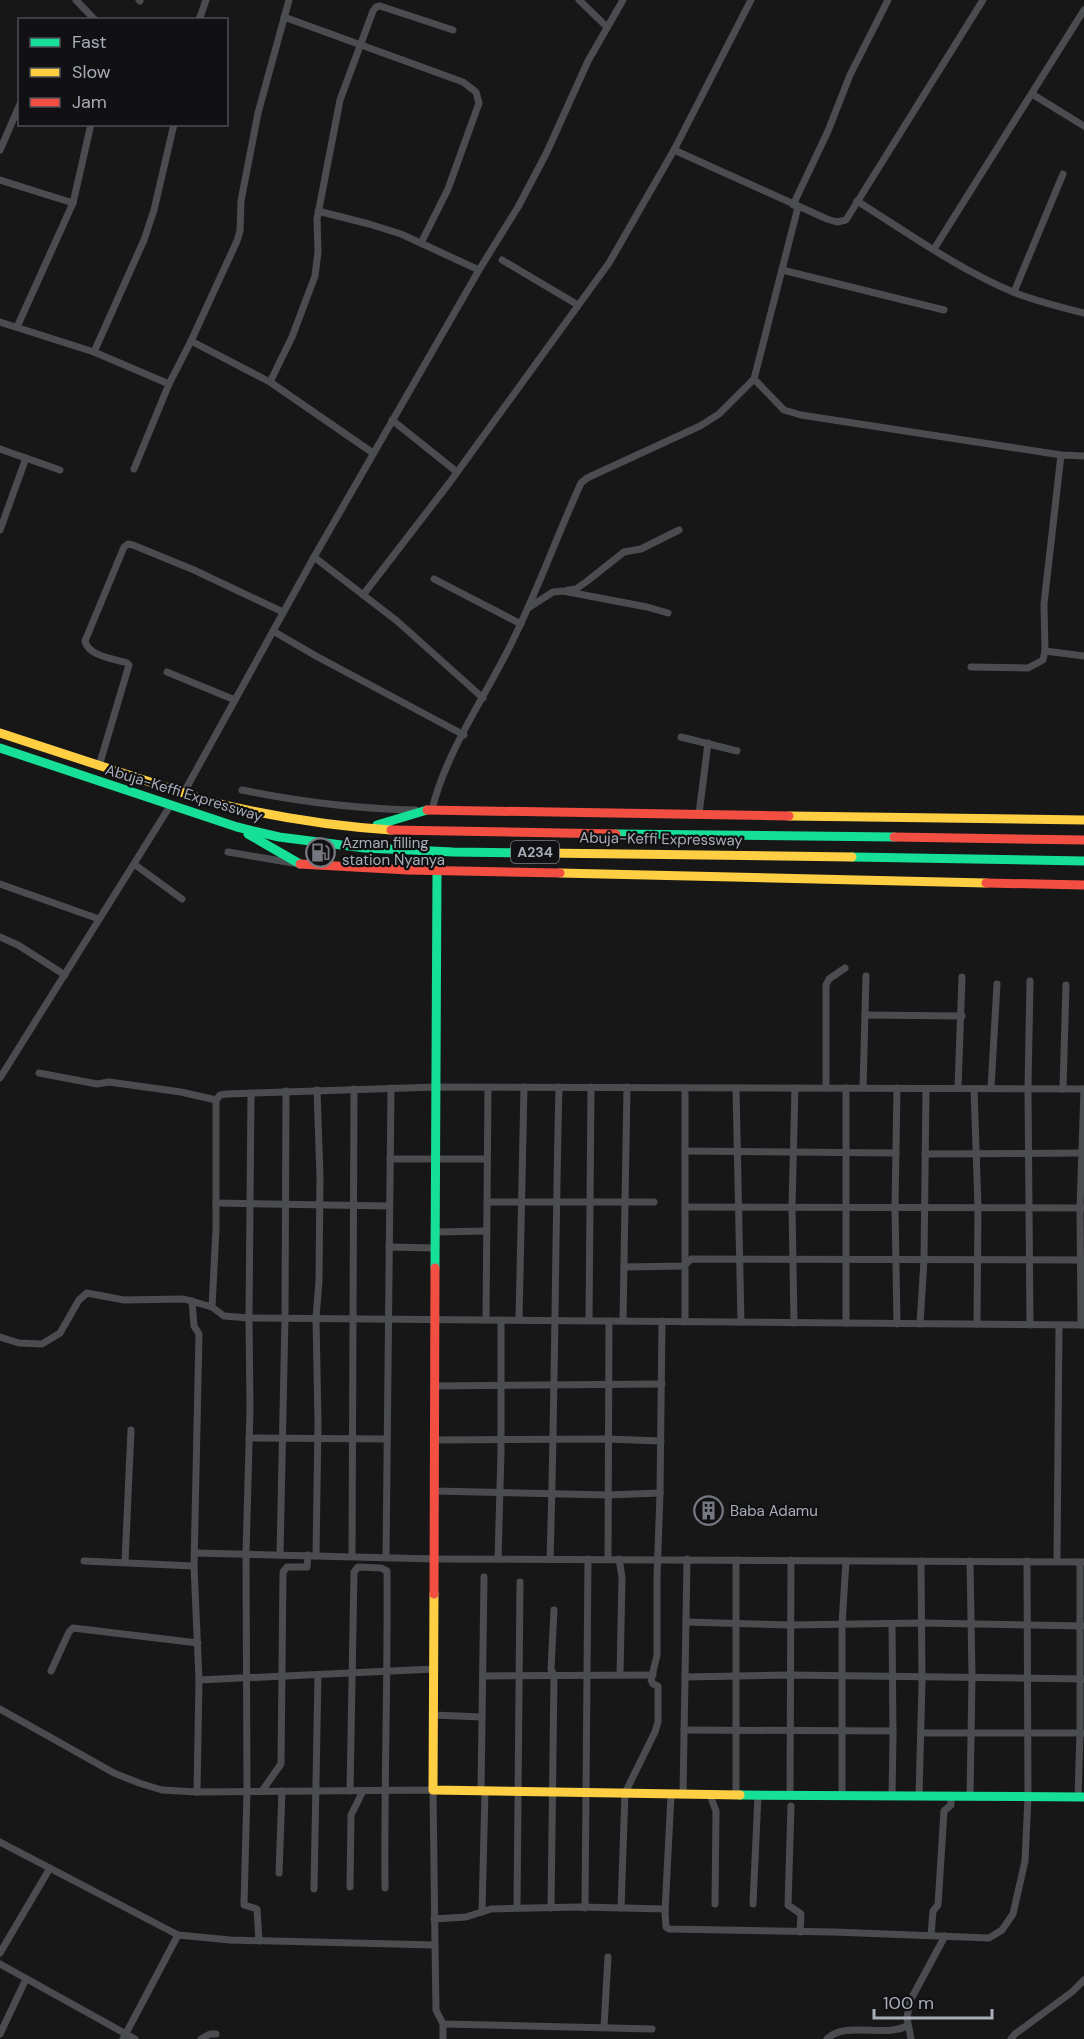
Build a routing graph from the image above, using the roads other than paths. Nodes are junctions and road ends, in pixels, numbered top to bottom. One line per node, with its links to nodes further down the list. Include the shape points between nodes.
1 (76, 0): 11 (street)
2 (206, 0): 12 (street)
3 (290, 0): 10 (street)
4 (579, 0): 13 (street)
5 (622, 0): 13 (street)
6 (751, 0): 22 (street)
7 (888, 0): 27 (street, via 850,75)
8 (983, 0): 25 (street)
9 (1084, 10): 16 (street)
10 (284, 17): 15 (street); 40 (street, via 258,113 241,201 240,231)
11 (93, 18)
12 (200, 18)
13 (607, 27): 32 (street, via 546,154)
14 (453, 30): 15 (street, via 380,6 376,7)
15 (360, 45): 28 (street, via 340,100); 29 (street, via 463,82 479,97 448,189)
16 (1032, 94): 20 (street); 30 (street)
17 (18, 109): 21 (street)
18 (91, 126): 26 (street)
19 (174, 126): 41 (street, via 144,240)
20 (1084, 126)
21 (0, 150)
22 (674, 150): 27 (street); 35 (street, via 609,263)
23 (1062, 174): 34 (street)
24 (0, 180): 26 (street)
25 (857, 201): 27 (street, via 846,220 837,222); 30 (street)
26 (74, 203): 39 (street)
27 (796, 206): 33 (street)
28 (318, 211): 29 (street); 43 (street, via 315,276)
29 (421, 243): 32 (street)
30 (934, 249): 34 (street)
31 (502, 260): 35 (street)
32 (479, 270): 45 (street)
33 (782, 270): 36 (street); 42 (street)
34 (1014, 292): 37 (street)
35 (578, 305): 53 (street)
36 (944, 310)
37 (1084, 313)
38 (0, 322): 39 (street)
39 (17, 327): 41 (street)
40 (191, 341): 43 (street); 44 (street)
41 (94, 352): 44 (street)
42 (754, 379): 48 (street, via 784,410 801,415); 60 (street, via 719,414 700,426 581,483)
43 (270, 382): 47 (street)
44 (169, 384): 51 (street)
45 (392, 420): 47 (street); 53 (street)
46 (0, 449): 50 (street)
47 (373, 453): 56 (street)
48 (1061, 455): 49 (street); 65 (street, via 1044,604)
49 (1084, 456)
50 (26, 458): 52 (street); 54 (street)
51 (134, 469)
52 (60, 470)
53 (457, 472): 59 (street)
54 (0, 530)
55 (679, 530): 58 (street, via 641,549 624,552 576,589)
56 (314, 557): 59 (street); 61 (street)
57 (434, 579): 63 (street)
58 (563, 591): 60 (street, via 553,592); 62 (street)
59 (363, 595): 69 (street)
60 (528, 608): 63 (street)
61 (283, 612): 64 (street); 77 (street, via 133,544 124,547 85,641 91,651 129,665)
62 (668, 613)
63 (521, 624): 69 (street)
64 (273, 630): 70 (street); 72 (street)
65 (1046, 651): 66 (street); 67 (street, via 1043,660 1028,669)
66 (1084, 656)
67 (971, 667)
68 (167, 672): 70 (street)
69 (483, 698): 72 (street)
70 (235, 700): 79 (street)
71 (0, 733): 77 (main road, Abuja-Keffi Expressway / A234)
72 (464, 735): 81 (street)
73 (681, 737): 74 (street)
74 (708, 743): 76 (street); 82 (street)
75 (0, 748): 80 (main road, Abuja-Keffi Expressway / A234)
76 (737, 751)
77 (99, 766): 79 (main road, Abuja-Keffi Expressway / A234)
78 (242, 790): 81 (street, via 336,806)
79 (183, 794): 85 (main road, Abuja-Keffi Expressway / A234, via 290,820)
80 (170, 806): 84 (main road, Abuja-Keffi Expressway / A234); 89 (street)
81 (430, 810): 82 (main road, Abuja-Keffi Expressway); 85 (main road, Abuja-Keffi Expressway)
82 (699, 814): 83 (main road, Abuja-Keffi Expressway)
83 (1084, 820)
84 (237, 827): 88 (main road, Abuja-Keffi Expressway / A234, via 306,842 375,848); 90 (main road)
85 (360, 828): 86 (main road, Abuja-Keffi Expressway / A234)
86 (1084, 840)
87 (228, 852): 90 (street)
88 (1084, 861)
89 (134, 864): 94 (street); 95 (street)
90 (300, 864): 91 (main road)
91 (436, 871): 93 (main road); 108 (main road)
92 (0, 884): 95 (street)
93 (1084, 885)
94 (182, 899)
95 (99, 919): 98 (street)
96 (0, 937): 98 (street)
97 (845, 968): 118 (street, via 826,986)
98 (64, 975): 107 (street)
99 (866, 976): 104 (street)
100 (962, 977): 105 (street)
101 (1030, 981): 124 (street)
102 (997, 984): 123 (street)
103 (1066, 985): 128 (street)
104 (865, 1015): 105 (street); 120 (street)
105 (962, 1016): 122 (street)
106 (39, 1073): 133 (street)
107 (0, 1078)
108 (437, 1087): 109 (street); 113 (street); 144 (main road)
109 (488, 1087): 110 (street); 145 (street)
110 (524, 1087): 111 (street); 147 (street)
111 (559, 1087): 112 (street); 152 (street)
112 (591, 1087): 114 (street); 153 (street)
113 (391, 1088): 125 (street); 143 (street)
114 (627, 1088): 115 (street); 154 (street)
115 (685, 1088): 116 (street); 134 (street)
116 (736, 1088): 117 (street); 136 (street)
117 (795, 1088): 118 (street); 137 (street)
118 (826, 1088): 119 (street)
119 (846, 1088): 120 (street); 135 (street)
120 (863, 1088): 121 (street)
121 (897, 1088): 126 (street); 138 (street)
122 (958, 1088): 126 (street); 127 (street)
123 (991, 1088): 124 (street); 127 (street)
124 (1028, 1088): 128 (street); 142 (street)
125 (354, 1089): 130 (street); 156 (street)
126 (927, 1089): 140 (street)
127 (974, 1089): 141 (street)
128 (1063, 1089): 129 (street)
129 (1084, 1089): 139 (street)
130 (317, 1090): 131 (street); 155 (street)
131 (285, 1091): 132 (street); 151 (street)
132 (251, 1093): 133 (street, via 220,1095); 150 (street)
133 (216, 1100): 149 (street)
134 (685, 1152): 136 (street); 162 (street)
135 (846, 1152): 137 (street); 138 (street); 159 (street)
136 (738, 1153): 137 (street); 163 (street)
137 (793, 1153): 158 (street)
138 (896, 1153): 160 (street)
139 (1083, 1153): 142 (street); 166 (street)
140 (925, 1154): 141 (street); 161 (street)
141 (976, 1154): 142 (street); 164 (street)
142 (1029, 1154): 165 (street)
143 (390, 1159): 144 (street); 157 (street)
144 (436, 1159): 145 (street); 168 (main road)
145 (488, 1159): 146 (street)
146 (487, 1202): 147 (street); 167 (street)
147 (521, 1202): 152 (street); 191 (street)
148 (654, 1202): 154 (street)
149 (216, 1203): 150 (street); 182 (street)
150 (249, 1203): 151 (street); 184 (street)
151 (285, 1203): 155 (street); 183 (street)
152 (556, 1203): 153 (street); 192 (street)
153 (591, 1203): 154 (street); 193 (street)
154 (625, 1203): 180 (street)
155 (320, 1204): 156 (street); 185 (street)
156 (355, 1206): 157 (street); 186 (street)
157 (389, 1206): 169 (street)
158 (792, 1206): 159 (street); 163 (street); 172 (street)
159 (847, 1206): 160 (street); 173 (street)
160 (895, 1206): 161 (street); 174 (street)
161 (924, 1206): 164 (street); 175 (street)
162 (685, 1207): 163 (street); 179 (street)
163 (739, 1207): 171 (street)
164 (978, 1207): 165 (street); 176 (street)
165 (1029, 1207): 166 (street); 178 (street)
166 (1082, 1208): 177 (street)
167 (486, 1230): 168 (street); 189 (street)
168 (436, 1232): 170 (main road)
169 (389, 1248): 170 (street); 187 (street)
170 (435, 1248): 188 (main road)
171 (740, 1258): 172 (street); 179 (street, via 691,1259); 198 (street)
172 (793, 1258): 173 (street); 199 (street)
173 (846, 1258): 174 (street); 200 (street)
174 (896, 1259): 175 (street); 201 (street)
175 (924, 1260): 176 (street); 202 (street)
176 (977, 1260): 178 (street); 203 (street)
177 (1082, 1260): 178 (street); 206 (street)
178 (1030, 1261): 204 (street)
179 (684, 1266): 180 (street); 197 (street)
180 (624, 1267): 195 (street)
181 (192, 1301): 182 (street); 207 (street, via 124,1300 87,1293 60,1333 42,1344); 229 (street, via 194,1326 199,1334)
182 (212, 1307): 184 (street, via 224,1316)
183 (285, 1317): 184 (street); 185 (street); 215 (street)
184 (249, 1318): 214 (street)
185 (316, 1318): 186 (street); 216 (street)
186 (354, 1318): 187 (street); 217 (street)
187 (388, 1319): 188 (street); 218 (street)
188 (435, 1319): 189 (street); 212 (main road)
189 (486, 1320): 190 (street)
190 (501, 1320): 191 (street); 209 (street)
191 (519, 1320): 192 (street)
192 (554, 1320): 193 (street); 210 (street)
193 (589, 1321): 194 (street)
194 (609, 1321): 195 (street); 211 (street)
195 (624, 1321): 196 (street)
196 (662, 1321): 197 (street); 208 (street)
197 (685, 1322): 198 (street)
198 (741, 1322): 199 (street)
199 (794, 1323): 200 (street)
200 (846, 1323): 201 (street)
201 (897, 1324): 202 (street)
202 (921, 1324): 203 (street)
203 (977, 1324): 204 (street)
204 (1030, 1325): 205 (street)
205 (1059, 1325): 206 (street); 251 (street)
206 (1082, 1325)
207 (0, 1337)
208 (662, 1384): 211 (street); 223 (street)
209 (501, 1385): 210 (street); 212 (street); 219 (street)
210 (555, 1385): 211 (street); 222 (street)
211 (609, 1385): 220 (street)
212 (435, 1386): 221 (main road)
213 (131, 1430): 250 (street)
214 (249, 1438): 215 (street); 230 (street)
215 (283, 1438): 216 (street); 231 (street)
216 (318, 1438): 217 (street); 232 (street)
217 (352, 1438): 218 (street); 233 (street)
218 (386, 1439): 234 (street)
219 (501, 1439): 221 (street); 222 (street); 225 (street)
220 (608, 1439): 222 (street); 223 (street); 228 (street)
221 (435, 1440): 224 (main road)
222 (554, 1440): 227 (street)
223 (661, 1441): 226 (street)
224 (435, 1491): 225 (street); 235 (main road)
225 (500, 1492): 227 (street); 236 (street)
226 (660, 1493): 228 (street); 241 (street)
227 (552, 1494): 228 (street); 237 (street)
228 (608, 1495): 239 (street)
229 (195, 1553): 230 (street); 253 (street)
230 (246, 1554): 231 (street); 285 (street)
231 (280, 1555): 232 (street)
232 (312, 1556): 233 (street); 281 (street, via 307,1567 284,1570)
233 (352, 1556): 234 (street)
234 (386, 1558): 235 (street)
235 (435, 1559): 236 (street); 267 (main road)
236 (498, 1559): 237 (street)
237 (550, 1559): 238 (street)
238 (588, 1559): 239 (street); 278 (street)
239 (608, 1559): 240 (street)
240 (619, 1559): 241 (street); 272 (street)
241 (658, 1559): 242 (street); 273 (street, via 657,1655)
242 (687, 1559): 243 (street); 257 (street)
243 (736, 1560): 244 (street); 258 (street)
244 (791, 1560): 246 (street); 263 (street)
245 (84, 1561): 250 (street)
246 (846, 1561): 247 (street); 260 (street)
247 (921, 1561): 248 (street); 259 (street)
248 (970, 1561): 249 (street); 262 (street)
249 (1027, 1561): 251 (street); 264 (street)
250 (125, 1562): 253 (street)
251 (1057, 1562): 252 (street)
252 (1082, 1562): 265 (street)
253 (194, 1566): 266 (street)
254 (484, 1577): 275 (street)
255 (520, 1582): 276 (street)
256 (554, 1610): 277 (street)
257 (686, 1622): 258 (street); 282 (street)
258 (735, 1623): 263 (street); 279 (street)
259 (922, 1623): 261 (street); 262 (street); 286 (street)
260 (842, 1624): 261 (street); 263 (street); 280 (street)
261 (892, 1624): 283 (street)
262 (971, 1624): 264 (street); 284 (street)
263 (790, 1625): 274 (street)
264 (1026, 1626): 265 (street); 287 (street)
265 (1082, 1626): 288 (street)
266 (198, 1643): 268 (street, via 73,1628); 289 (street)
267 (434, 1669): 269 (street); 291 (main road)
268 (51, 1671)
269 (388, 1672): 270 (street); 270 (street, via 387,1571 358,1568 354,1572); 309 (street)
270 (352, 1673): 271 (street); 307 (street)
271 (318, 1675): 281 (street); 306 (street)
272 (620, 1675): 273 (street); 278 (street)
273 (652, 1675): 315 (street, via 657,1686 658,1722)
274 (789, 1675): 279 (street); 280 (street); 295 (street)
275 (483, 1676): 276 (street); 292 (street)
276 (518, 1676): 277 (street); 311 (street)
277 (554, 1676): 278 (street); 313 (street)
278 (588, 1676): 314 (street)
279 (735, 1676): 282 (street); 293 (street)
280 (842, 1676): 283 (street); 297 (street)
281 (281, 1677): 285 (street); 304 (street, via 281,1764)
282 (685, 1677): 294 (street)
283 (892, 1677): 286 (street); 296 (street)
284 (972, 1677): 286 (street); 287 (street); 300 (street)
285 (246, 1678): 289 (street); 303 (street)
286 (922, 1678): 299 (street)
287 (1026, 1678): 288 (street); 298 (street)
288 (1082, 1679): 301 (street)
289 (200, 1680): 312 (street)
290 (0, 1709): 312 (street, via 114,1773 162,1790)
291 (434, 1715): 292 (street); 302 (main road)
292 (482, 1717): 310 (street)
293 (736, 1729): 294 (street); 295 (street); 319 (street)
294 (684, 1730): 317 (street)
295 (790, 1731): 297 (street); 321 (street)
296 (893, 1731): 297 (street); 323 (street)
297 (842, 1732): 322 (street)
298 (1027, 1732): 300 (street); 301 (street); 327 (street)
299 (921, 1733): 300 (street); 324 (street)
300 (971, 1733): 326 (street)
301 (1082, 1733): 328 (street)
302 (433, 1790): 309 (street); 310 (main road); 344 (street)
303 (247, 1791): 304 (street); 312 (street); 349 (street, via 244,1905 257,1909)
304 (262, 1791): 305 (street)
305 (282, 1791): 306 (street); 332 (street)
306 (315, 1791): 307 (street); 335 (street)
307 (350, 1791): 308 (street)
308 (363, 1791): 309 (street); 333 (street, via 351,1815)
309 (384, 1791): 334 (street)
310 (483, 1791): 311 (main road); 343 (street)
311 (518, 1791): 313 (main road); 338 (street)
312 (198, 1792)
313 (552, 1792): 314 (main road); 339 (street)
314 (587, 1793): 315 (main road); 340 (street)
315 (624, 1794): 316 (main road); 341 (street)
316 (671, 1795): 317 (main road); 342 (street)
317 (683, 1795): 318 (main road)
318 (710, 1795): 319 (main road); 336 (street, via 716,1810)
319 (736, 1795): 320 (main road)
320 (758, 1795): 321 (main road); 337 (street)
321 (790, 1795): 322 (main road)
322 (842, 1796): 323 (main road)
323 (892, 1796): 324 (main road)
324 (919, 1796): 325 (main road)
325 (951, 1797): 326 (main road); 347 (street, via 951,1804 944,1811 938,1905 933,1911)
326 (970, 1797): 327 (main road)
327 (1028, 1797): 328 (main road); 348 (street, via 1025,1861 1012,1914 1002,1930 988,1938)
328 (1081, 1797)
329 (791, 1806): 345 (street, via 788,1905 801,1914)
330 (0, 1842): 331 (street)
331 (50, 1868): 346 (street); 351 (street)
332 (279, 1873)
333 (350, 1887)
334 (385, 1888)
335 (314, 1889)
336 (715, 1904)
337 (753, 1904)
338 (517, 1908): 339 (street); 343 (street)
339 (551, 1908): 340 (street)
340 (585, 1908): 341 (street)
341 (621, 1908): 342 (street)
342 (665, 1909): 345 (street, via 669,1929)
343 (482, 1912): 344 (street)
344 (434, 1919): 350 (street)
345 (800, 1932): 347 (street)
346 (178, 1935): 349 (street); 362 (street)
347 (931, 1935): 348 (street)
348 (945, 1936): 357 (street, via 910,2001)
349 (259, 1941): 350 (street)
350 (435, 1945): 356 (street, via 436,2010)
351 (0, 1953)
352 (608, 1957): 358 (street)
353 (0, 1964): 354 (street)
354 (26, 1979): 360 (street); 362 (street)
355 (1084, 1980): 368 (street)
356 (443, 2024): 358 (street); 365 (street)
357 (908, 2025): 366 (street, via 897,2032 837,2032); 367 (street)
358 (604, 2027): 359 (street)
359 (652, 2029)
360 (0, 2034)
361 (216, 2034): 364 (street)
362 (124, 2036): 363 (street)
363 (135, 2039)
364 (201, 2039)
365 (443, 2039)
366 (827, 2039)
367 (911, 2039)
368 (1011, 2039)

